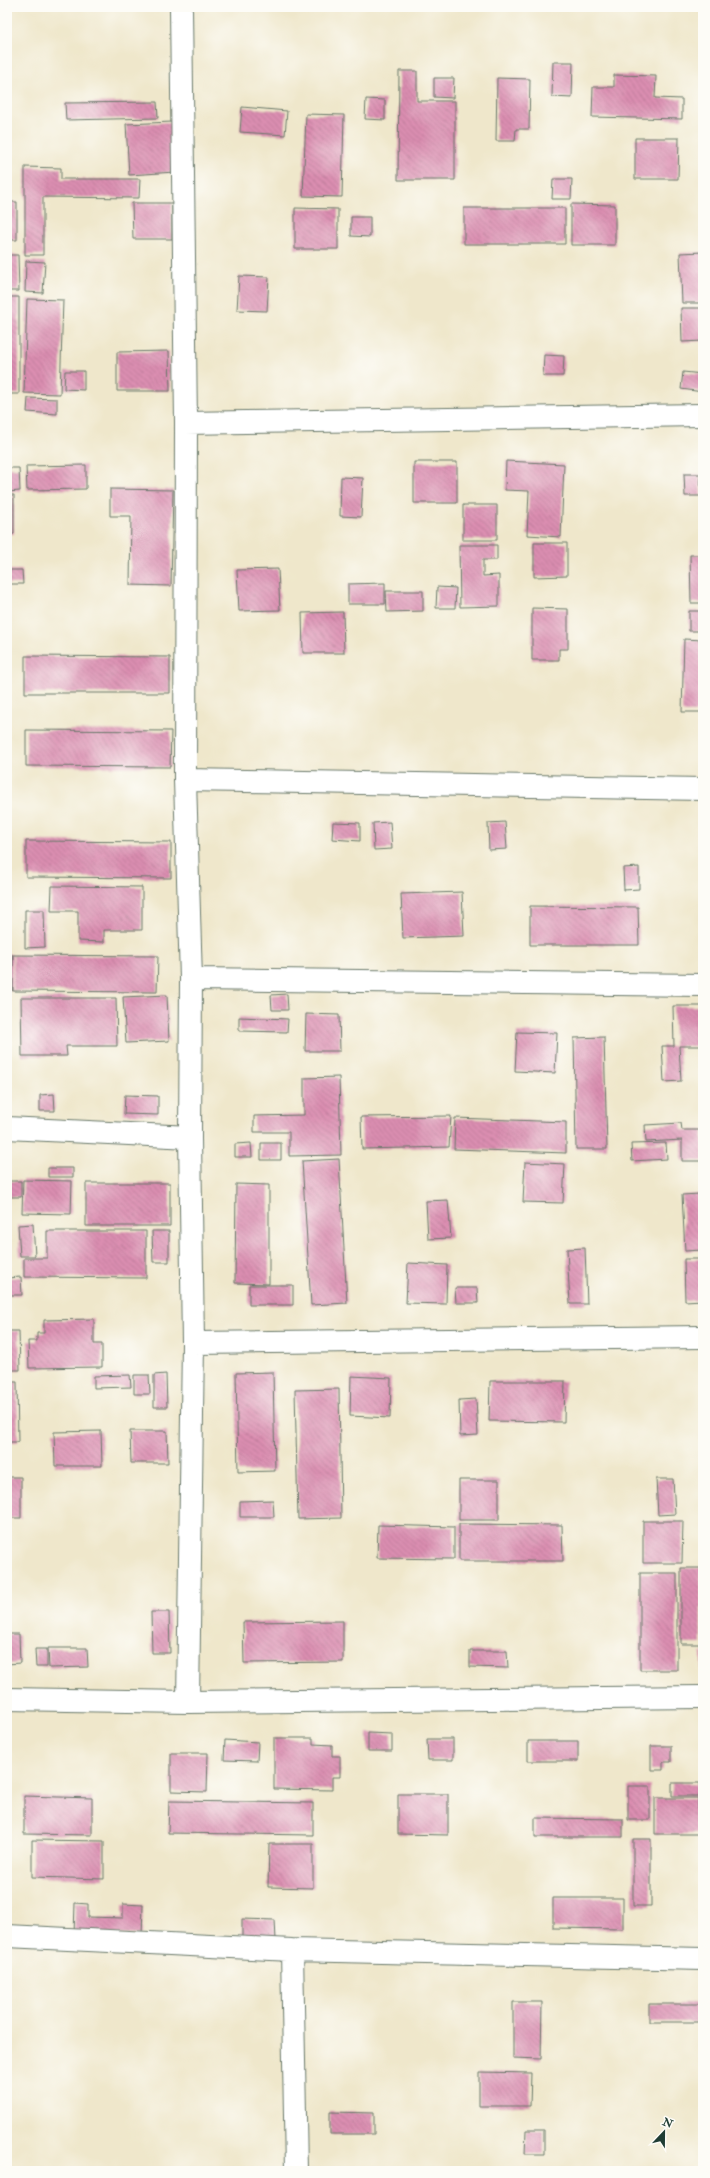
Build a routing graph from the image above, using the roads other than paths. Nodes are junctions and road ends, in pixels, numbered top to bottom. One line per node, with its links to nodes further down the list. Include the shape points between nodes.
1 (181, 7): 3 (street)
2 (703, 415): 3 (street)
3 (186, 423): 4 (street)
4 (185, 780): 5 (street); 6 (street)
5 (703, 789)
6 (192, 979): 7 (street); 9 (street)
7 (703, 985)
8 (7, 1128): 9 (street)
9 (190, 1136): 11 (street)
10 (703, 1337): 11 (street)
11 (192, 1342): 14 (street)
12 (703, 1697): 14 (street)
13 (7, 1699): 14 (street)
14 (188, 1702)
15 (7, 1936): 16 (street)
16 (292, 1950): 17 (street); 18 (street)
17 (703, 1959)
18 (296, 2171)

